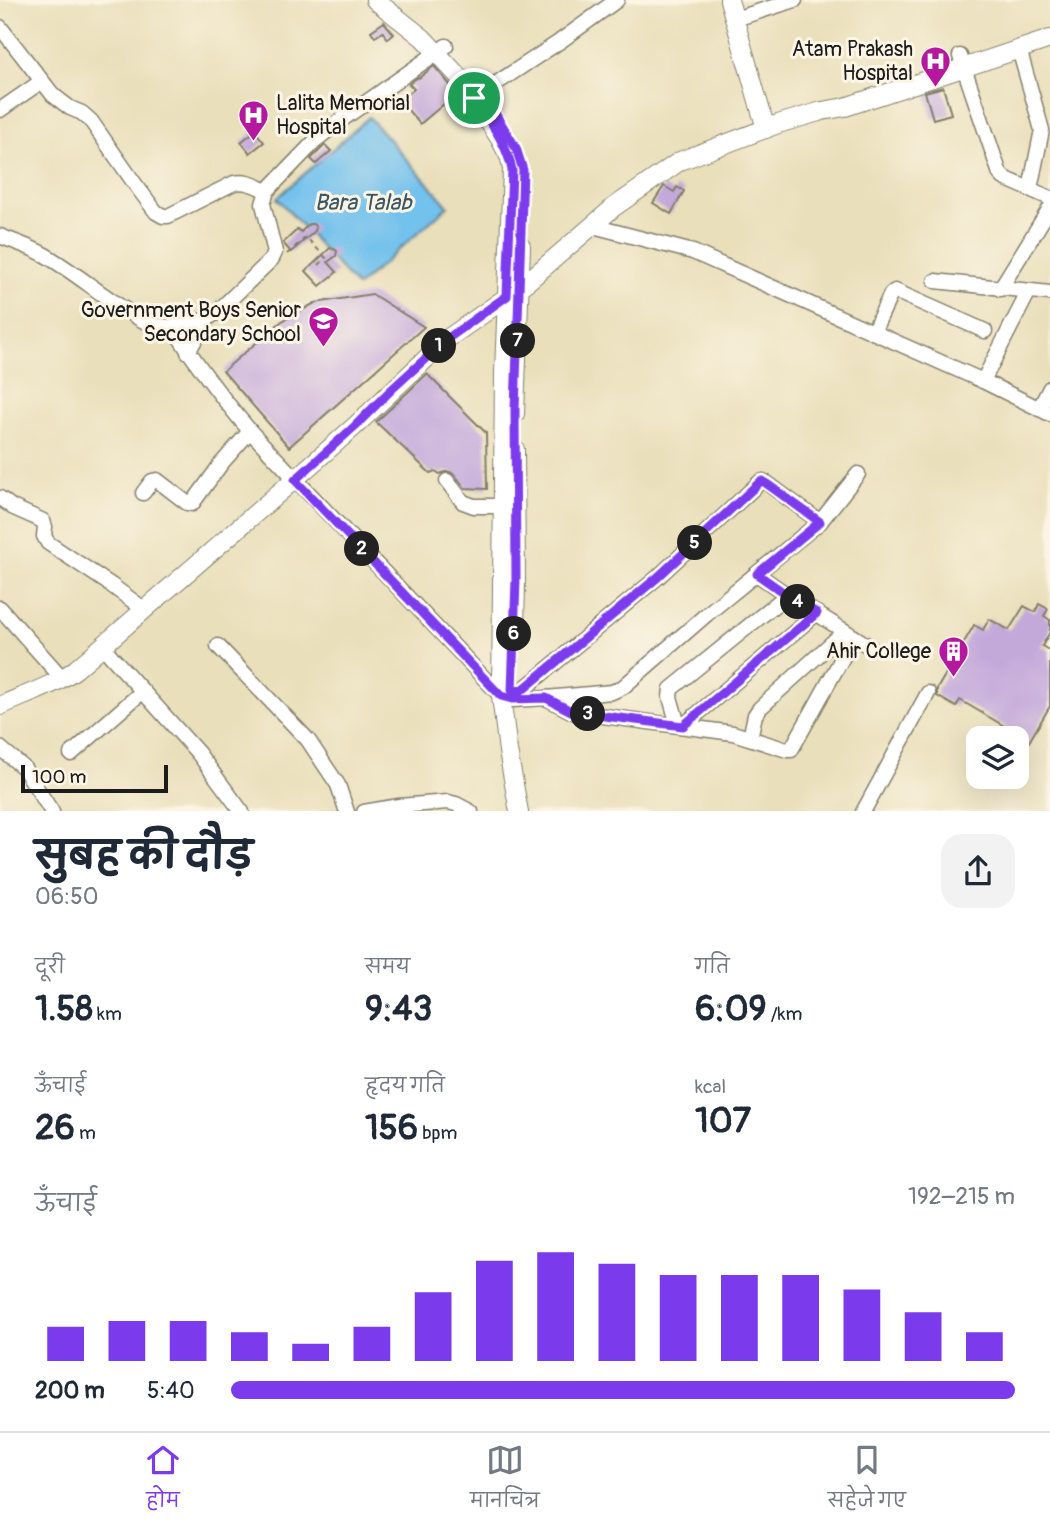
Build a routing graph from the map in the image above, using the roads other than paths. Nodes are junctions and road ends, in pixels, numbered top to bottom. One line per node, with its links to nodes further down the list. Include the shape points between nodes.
1 (376, 0): 11 (main road)
2 (392, 0): 11 (main road, via 420,22)
3 (617, 0): 14 (street)
4 (729, 0): 6 (main road)
5 (795, 0): 6 (street)
6 (740, 12): 16 (main road)
7 (0, 27): 13 (street)
8 (1050, 29): 12 (main road)
9 (1050, 40): 10 (main road)
10 (1019, 48): 12 (main road); 17 (street, via 1042,130)
11 (442, 49): 14 (main road); 18 (street, via 317,139)
12 (962, 61): 16 (main road, via 845,107); 17 (street, via 1000,174)
13 (42, 82): 15 (street); 18 (street, via 56,98 91,121 163,216 234,183 247,182)
14 (478, 95): 26 (main road, via 510,158)
15 (0, 110)
16 (772, 126): 21 (main road, via 680,162)
17 (1030, 189): 19 (street)
18 (267, 191): 28 (street, via 263,204 281,253)
19 (1050, 198)
20 (1050, 208): 24 (street)
21 (593, 226): 26 (main road); 31 (street, via 693,252)
22 (0, 236): 29 (street, via 45,255 145,321)
23 (936, 281): 24 (street)
24 (1000, 289): 25 (street)
25 (1029, 291): 27 (street); 33 (street)
26 (513, 292): 38 (main road, via 447,339); 42 (main road, via 504,372); 56 (main road, via 516,580)
27 (1050, 293)
28 (207, 319): 29 (street); 32 (street)
29 (173, 327): 32 (street)
30 (985, 331): 31 (street, via 895,291)
31 (873, 332): 33 (street)
32 (188, 352): 36 (street)
33 (983, 381): 35 (street)
34 (1050, 388): 35 (street)
35 (1044, 411)
36 (250, 431): 38 (street); 40 (street, via 192,504 157,480)
37 (858, 474): 43 (street)
38 (295, 480): 47 (main road); 56 (street)
39 (447, 481): 42 (street, via 463,502)
40 (142, 493)
41 (0, 498): 47 (street, via 43,521 48,543)
42 (503, 506): 56 (main road)
43 (820, 522): 44 (street); 56 (street, via 760,482 658,577 525,688)
44 (757, 574): 45 (street); 57 (street, via 619,690)
45 (787, 595): 48 (street); 59 (street, via 671,689)
46 (1, 610): 53 (street)
47 (145, 610): 51 (main road)
48 (817, 613): 49 (street); 59 (street)
49 (850, 634): 52 (street); 60 (street, via 760,708); 60 (street, via 791,750)
50 (218, 646): 65 (street, via 308,740 338,785)
51 (103, 647): 53 (main road); 54 (street)
52 (870, 647)
53 (62, 678): 58 (main road)
54 (143, 691): 62 (street); 64 (street)
55 (928, 693): 70 (street)
56 (507, 694): 57 (street); 68 (main road, via 508,751); 69 (main road)
57 (546, 698): 59 (street, via 573,712)
58 (0, 706)
59 (681, 725): 60 (street)
60 (750, 738)
61 (0, 748): 63 (street, via 24,768)
62 (71, 754)
63 (52, 811)
64 (242, 811)
65 (347, 811)
66 (364, 811): 67 (street, via 448,802)
67 (471, 811)
68 (519, 811)
69 (527, 811)
70 (863, 811)

